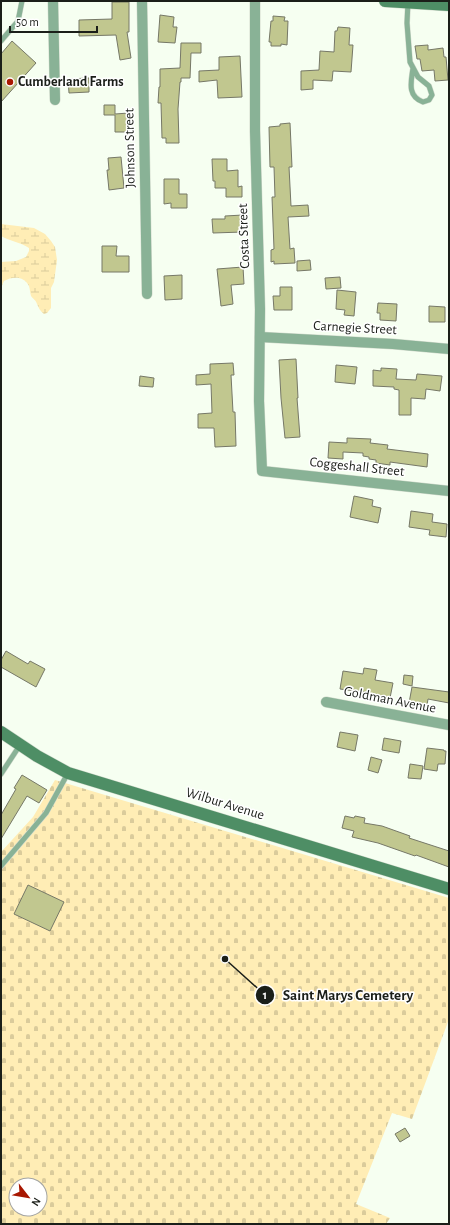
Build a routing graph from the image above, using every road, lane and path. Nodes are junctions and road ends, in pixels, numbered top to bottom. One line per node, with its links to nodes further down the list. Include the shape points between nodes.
1 (22, 1): 8 (lane, via 18,21)
2 (53, 1): 10 (street)
3 (142, 1): 11 (street, Johnson Street)
4 (255, 1): 12 (street, Costa Street, via 255,155)
5 (385, 1): 6 (street)
6 (408, 2): 7 (street); 9 (lane, via 407,23 410,62)
7 (449, 5)
8 (1, 41)
9 (413, 68): 9 (lane, via 418,77 429,86 432,95 429,100 423,102 414,96 411,89)
10 (54, 100)
11 (147, 294)
12 (260, 337): 13 (street, Carnegie Street, via 394,344); 14 (street, Costa Street)
13 (449, 350)
14 (262, 471): 15 (street, Coggeshall Street)
15 (449, 492)
16 (326, 702): 17 (street, Goldman Avenue)
17 (449, 725)
18 (1, 732): 19 (street, Wilbur Avenue)
19 (20, 745): 20 (street, Wilbur Avenue); 21 (lane)
20 (68, 773): 22 (lane, via 46,813); 23 (street, Wilbur Avenue)
21 (1, 774)
22 (1, 866)
23 (449, 889)

